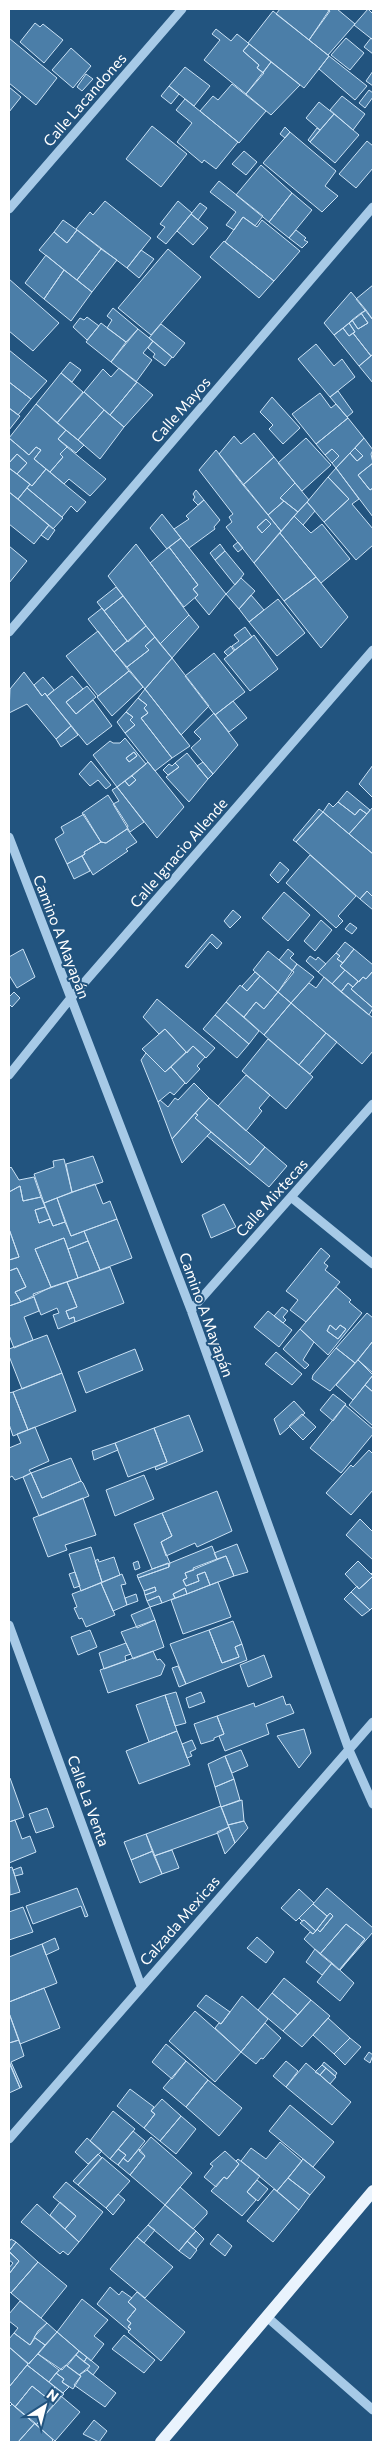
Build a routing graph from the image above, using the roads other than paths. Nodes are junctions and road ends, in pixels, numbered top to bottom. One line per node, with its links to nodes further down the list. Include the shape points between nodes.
1 (182, 9): 3 (street, Calle Lacandones)
2 (373, 207): 4 (street, Calle Mayos)
3 (9, 209)
4 (9, 632)
5 (373, 650): 7 (street, Calle Ignacio Allende)
6 (9, 837): 7 (street, Camino A Mayapán)
7 (70, 999): 8 (street, Calle Ignacio Allende); 12 (street, Camino A Mayapán)
8 (9, 1076)
9 (373, 1104): 10 (street, Calle Mixtecas)
10 (291, 1197): 11 (street); 12 (street, Calle Mixtecas)
11 (373, 1264)
12 (191, 1310): 15 (street, Camino A Mayapán)
13 (9, 1625): 17 (street, Calle La Venta)
14 (373, 1722): 15 (street, Calzada Mexicas)
15 (349, 1750): 16 (street, Camino A Mayapán); 17 (street, Calzada Mexicas)
16 (373, 1804)
17 (141, 1986): 18 (street, Calzada Mexicas)
18 (9, 2139)
19 (373, 2191): 20 (main road)
20 (267, 2317): 21 (street); 22 (main road)
21 (373, 2410)
22 (161, 2442)

